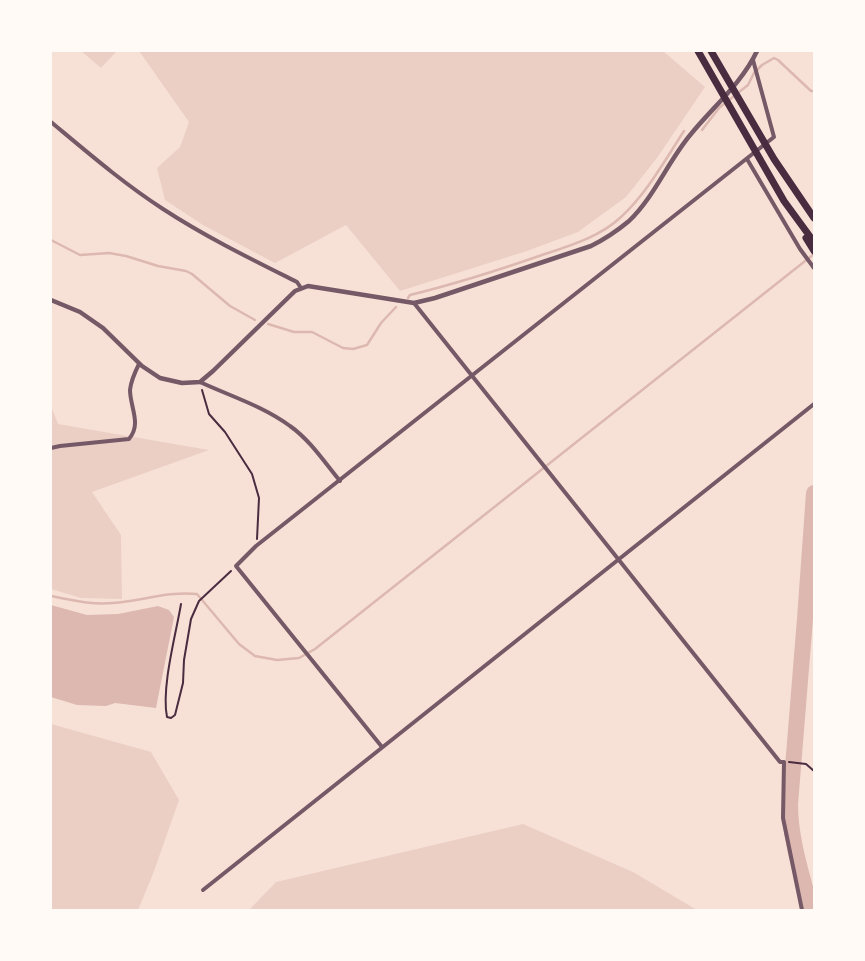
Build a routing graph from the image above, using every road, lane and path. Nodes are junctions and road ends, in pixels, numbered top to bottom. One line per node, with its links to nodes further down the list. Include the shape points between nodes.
1 (698, 51): 7 (highway)
2 (711, 51): 8 (highway, via 774,159)
3 (757, 51): 4 (street)
4 (754, 62): 6 (street, via 774,137); 14 (street, via 689,136 630,220 610,235 582,249)
5 (51, 122): 12 (street, via 161,208 212,239 297,282)
6 (747, 159): 11 (street); 16 (street)
7 (784, 201): 9 (highway); 10 (highway)
8 (814, 218)
9 (814, 242)
10 (814, 251)
11 (814, 268)
12 (301, 288): 14 (street, via 308,286); 17 (street)
13 (51, 300): 15 (street, via 80,312 102,328)
14 (414, 303): 16 (street)
15 (139, 364): 17 (street, via 160,378 182,383); 19 (street, via 130,391 135,427 129,439)
16 (472, 376): 20 (street); 22 (street)
17 (200, 382): 20 (street, via 261,408 292,427); 21 (path, via 209,414 225,432 252,474 259,498)
18 (814, 404): 22 (street)
19 (51, 448)
20 (340, 481): 21 (street)
21 (256, 546): 23 (street)
22 (618, 558): 25 (street); 29 (street, via 780,762 784,762 783,818)
23 (236, 566): 24 (path, via 198,601 191,619 183,683 175,715 171,718 167,717 165,708 166,688); 25 (street)
24 (182, 604)
25 (382, 747): 28 (street)
26 (787, 762): 27 (path, via 806,764)
27 (814, 771)
28 (203, 890)
29 (802, 910)

